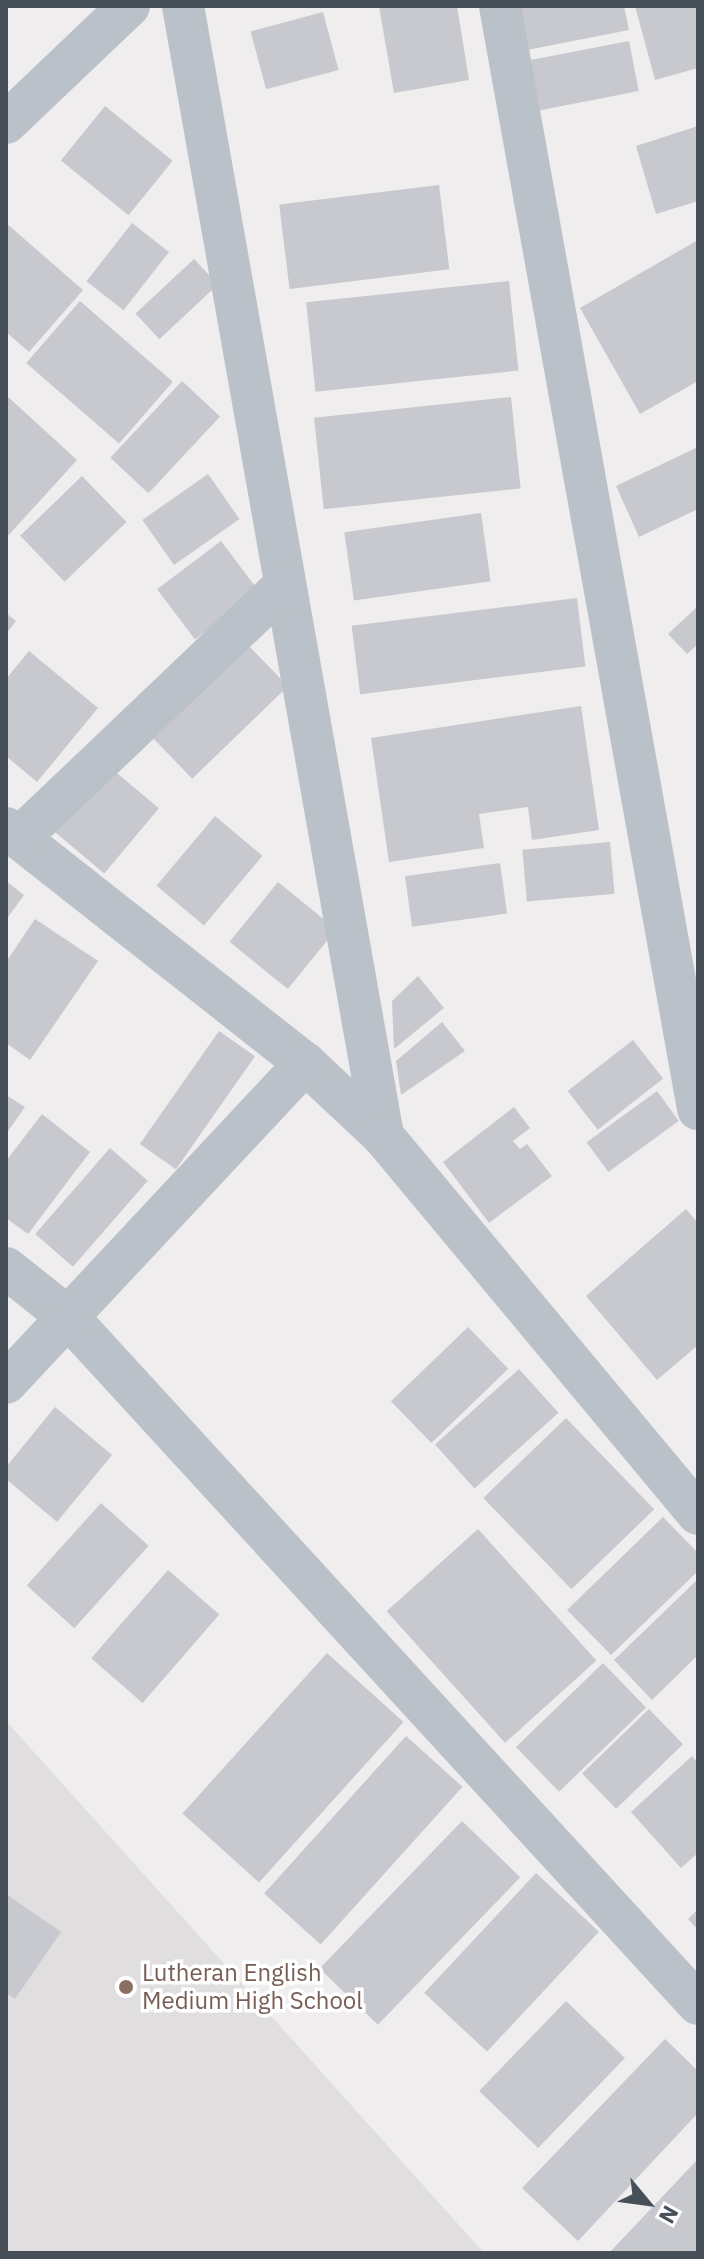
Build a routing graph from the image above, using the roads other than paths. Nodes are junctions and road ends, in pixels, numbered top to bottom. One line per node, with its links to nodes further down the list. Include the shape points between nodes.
1 (129, 6): 4 (street)
2 (183, 6): 5 (street)
3 (500, 6): 8 (street)
4 (6, 123)
5 (284, 586): 6 (street); 9 (street)
6 (12, 833): 7 (street)
7 (305, 1063): 9 (street); 11 (street)
8 (698, 1109)
9 (383, 1136): 13 (street)
10 (6, 1268): 11 (street)
11 (68, 1317): 12 (street); 14 (street)
12 (6, 1383)
13 (698, 1514)
14 (698, 2004)

